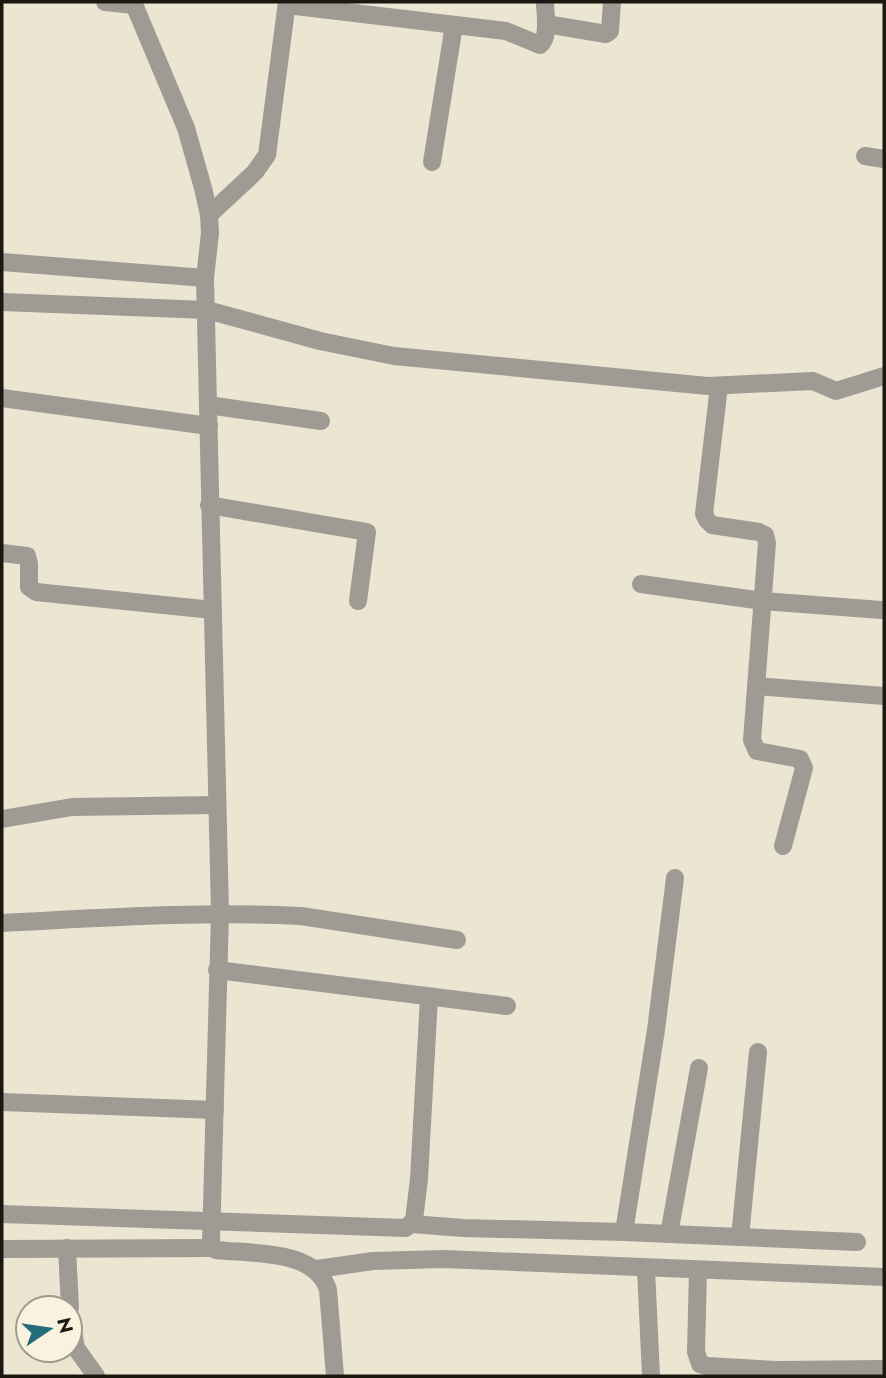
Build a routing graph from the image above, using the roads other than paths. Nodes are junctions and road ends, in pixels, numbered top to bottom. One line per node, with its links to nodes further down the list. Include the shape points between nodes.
1 (105, 2): 4 (street)
2 (544, 2): 6 (street)
3 (612, 2): 6 (street, via 612,26 606,34)
4 (133, 3): 11 (street, via 186,128)
5 (287, 4): 7 (street); 11 (street, via 267,155)
6 (545, 24): 7 (street, via 546,37 540,45 514,33)
7 (454, 25): 10 (street)
8 (865, 156): 9 (street)
9 (884, 159)
10 (432, 162)
11 (209, 215): 13 (street)
12 (2, 262): 13 (street)
13 (205, 278): 15 (street)
14 (2, 302): 15 (street)
15 (206, 310): 17 (street, via 394,356); 19 (street)
16 (884, 376): 17 (street, via 836,391 813,381)
17 (719, 387): 26 (street, via 704,514 712,525 765,535)
18 (2, 398): 21 (street)
19 (208, 405): 20 (street); 21 (street)
20 (321, 422)
21 (209, 426): 22 (street)
22 (209, 505): 25 (street, via 366,532); 27 (street)
23 (2, 553): 27 (street, via 27,556 29,587 36,592)
24 (641, 584): 26 (street)
25 (358, 601)
26 (763, 601): 28 (street); 29 (street)
27 (213, 610): 31 (street)
28 (881, 610)
29 (756, 686): 30 (street); 33 (street, via 754,747 800,759 804,768)
30 (884, 696)
31 (217, 805): 32 (street, via 72,807); 35 (street)
32 (2, 818)
33 (783, 846)
34 (675, 878): 47 (street)
35 (220, 913): 36 (street); 37 (street, via 301,916); 38 (street)
36 (2, 923)
37 (457, 940)
38 (217, 970): 39 (street); 44 (street)
39 (429, 998): 40 (street); 46 (street, via 419,1179)
40 (507, 1006)
41 (758, 1052): 50 (street)
42 (699, 1068): 48 (street)
43 (2, 1102): 44 (street)
44 (215, 1110): 49 (street)
45 (2, 1214): 49 (street)
46 (412, 1224): 47 (street); 49 (street)
47 (624, 1232): 48 (street)
48 (669, 1234): 50 (street)
49 (211, 1237): 52 (street); 54 (street)
50 (740, 1237): 51 (street)
51 (858, 1242)
52 (67, 1248): 53 (street); 58 (street)
53 (2, 1249)
54 (317, 1269): 55 (street, via 373,1261 444,1259 637,1265); 63 (street, via 328,1290)
55 (646, 1269): 56 (street); 64 (street)
56 (698, 1270): 57 (street); 61 (street, via 696,1352 700,1364)
57 (884, 1277)
58 (69, 1294)
59 (84, 1359): 62 (street)
60 (884, 1369): 61 (street)
61 (751, 1372)
62 (96, 1376)
63 (335, 1376)
64 (652, 1376)

